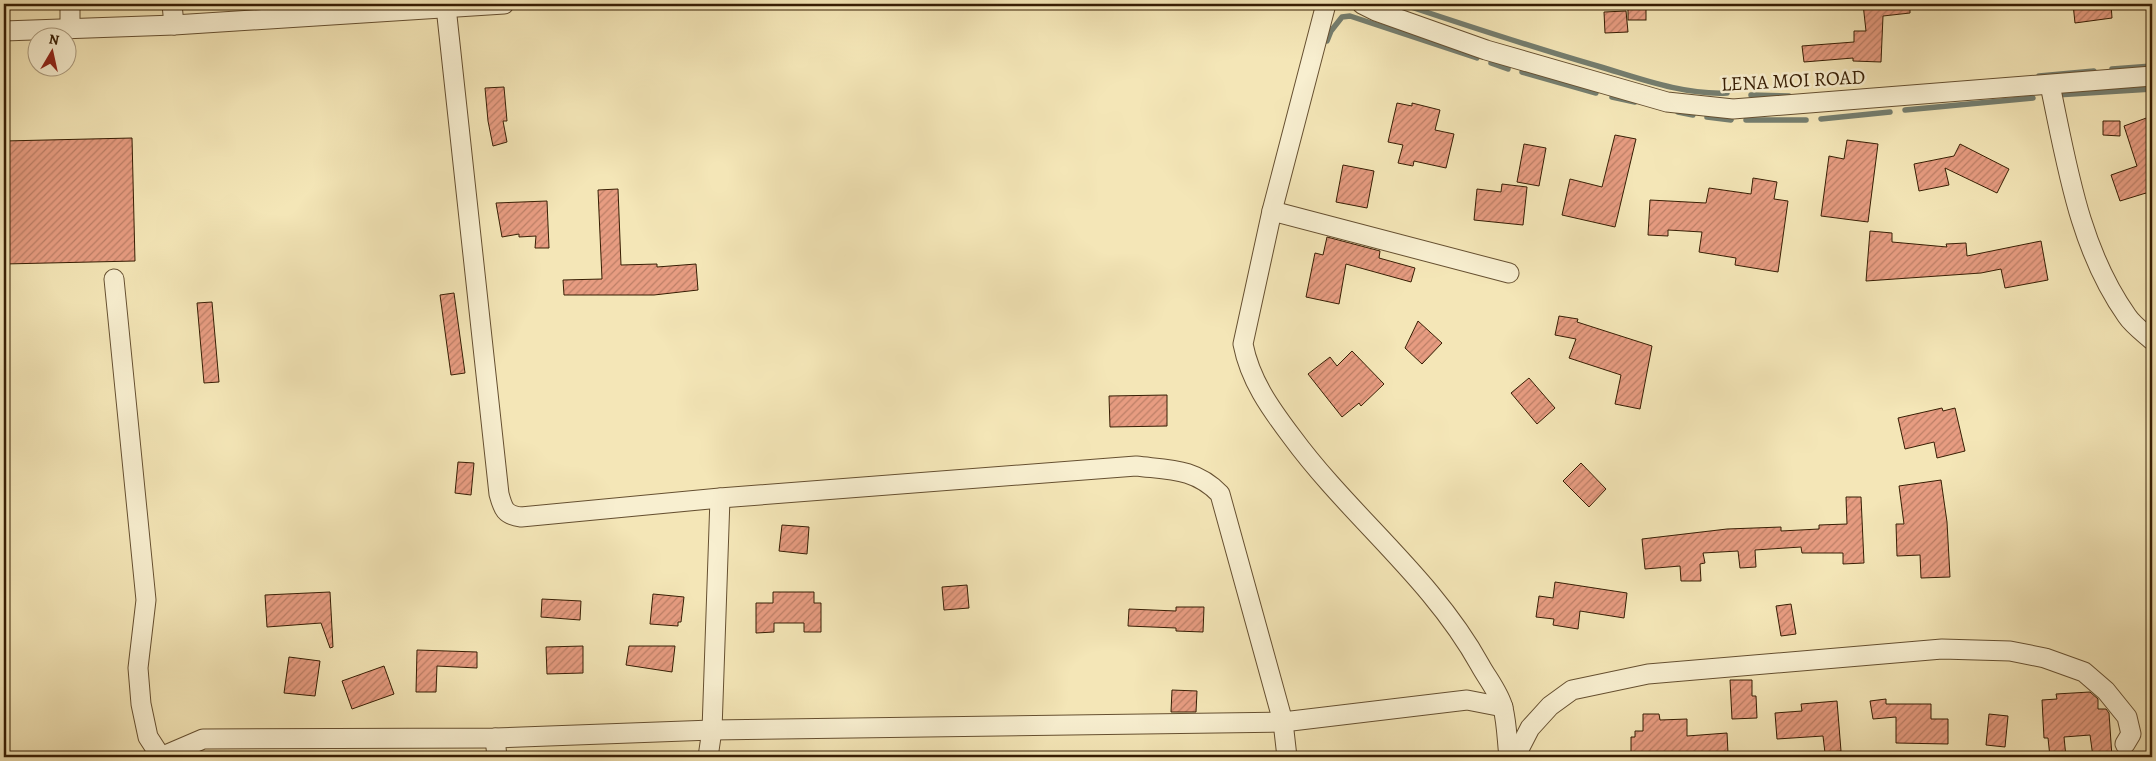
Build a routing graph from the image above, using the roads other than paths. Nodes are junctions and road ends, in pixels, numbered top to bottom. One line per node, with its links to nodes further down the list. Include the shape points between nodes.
1 (70, 4): 8 (street)
2 (172, 4): 7 (street)
3 (504, 4): 6 (street)
4 (1326, 4): 13 (street)
5 (1362, 4): 12 (street, LENA MOI ROAD, via 1486,50 1667,102 1733,109)
6 (446, 7): 7 (street); 17 (street, via 498,494 503,510 511,516 521,517)
7 (174, 24): 8 (street)
8 (70, 28)
9 (28, 30): 10 (street)
10 (4, 31)
11 (2152, 76): 12 (street, LENA MOI ROAD)
12 (2050, 85): 16 (street, via 2076,205 2097,264 2128,318)
13 (1272, 211): 14 (street); 18 (street, via 1244,344 1254,380 1270,408 1316,470 1434,597 1466,640)
14 (1509, 273)
15 (114, 279): 23 (street, via 146,600 138,668 141,704 148,737)
16 (2152, 340)
17 (720, 498): 19 (street, via 1136,466 1188,472 1201,477 1220,494); 20 (street)
18 (1503, 707): 19 (street, via 1467,700); 27 (street)
19 (1283, 722): 20 (street); 26 (street)
20 (712, 730): 21 (street); 25 (street)
21 (495, 738): 23 (street, via 203,739); 24 (street)
22 (2125, 744): 28 (street, via 2131,734 2127,717 2106,691 2084,672 2046,658 2010,651 1942,649 1648,674 1572,690 1550,706 1530,728)
23 (161, 757)
24 (497, 757)
25 (708, 757)
26 (1287, 757)
27 (1509, 757)
28 (1515, 757)

